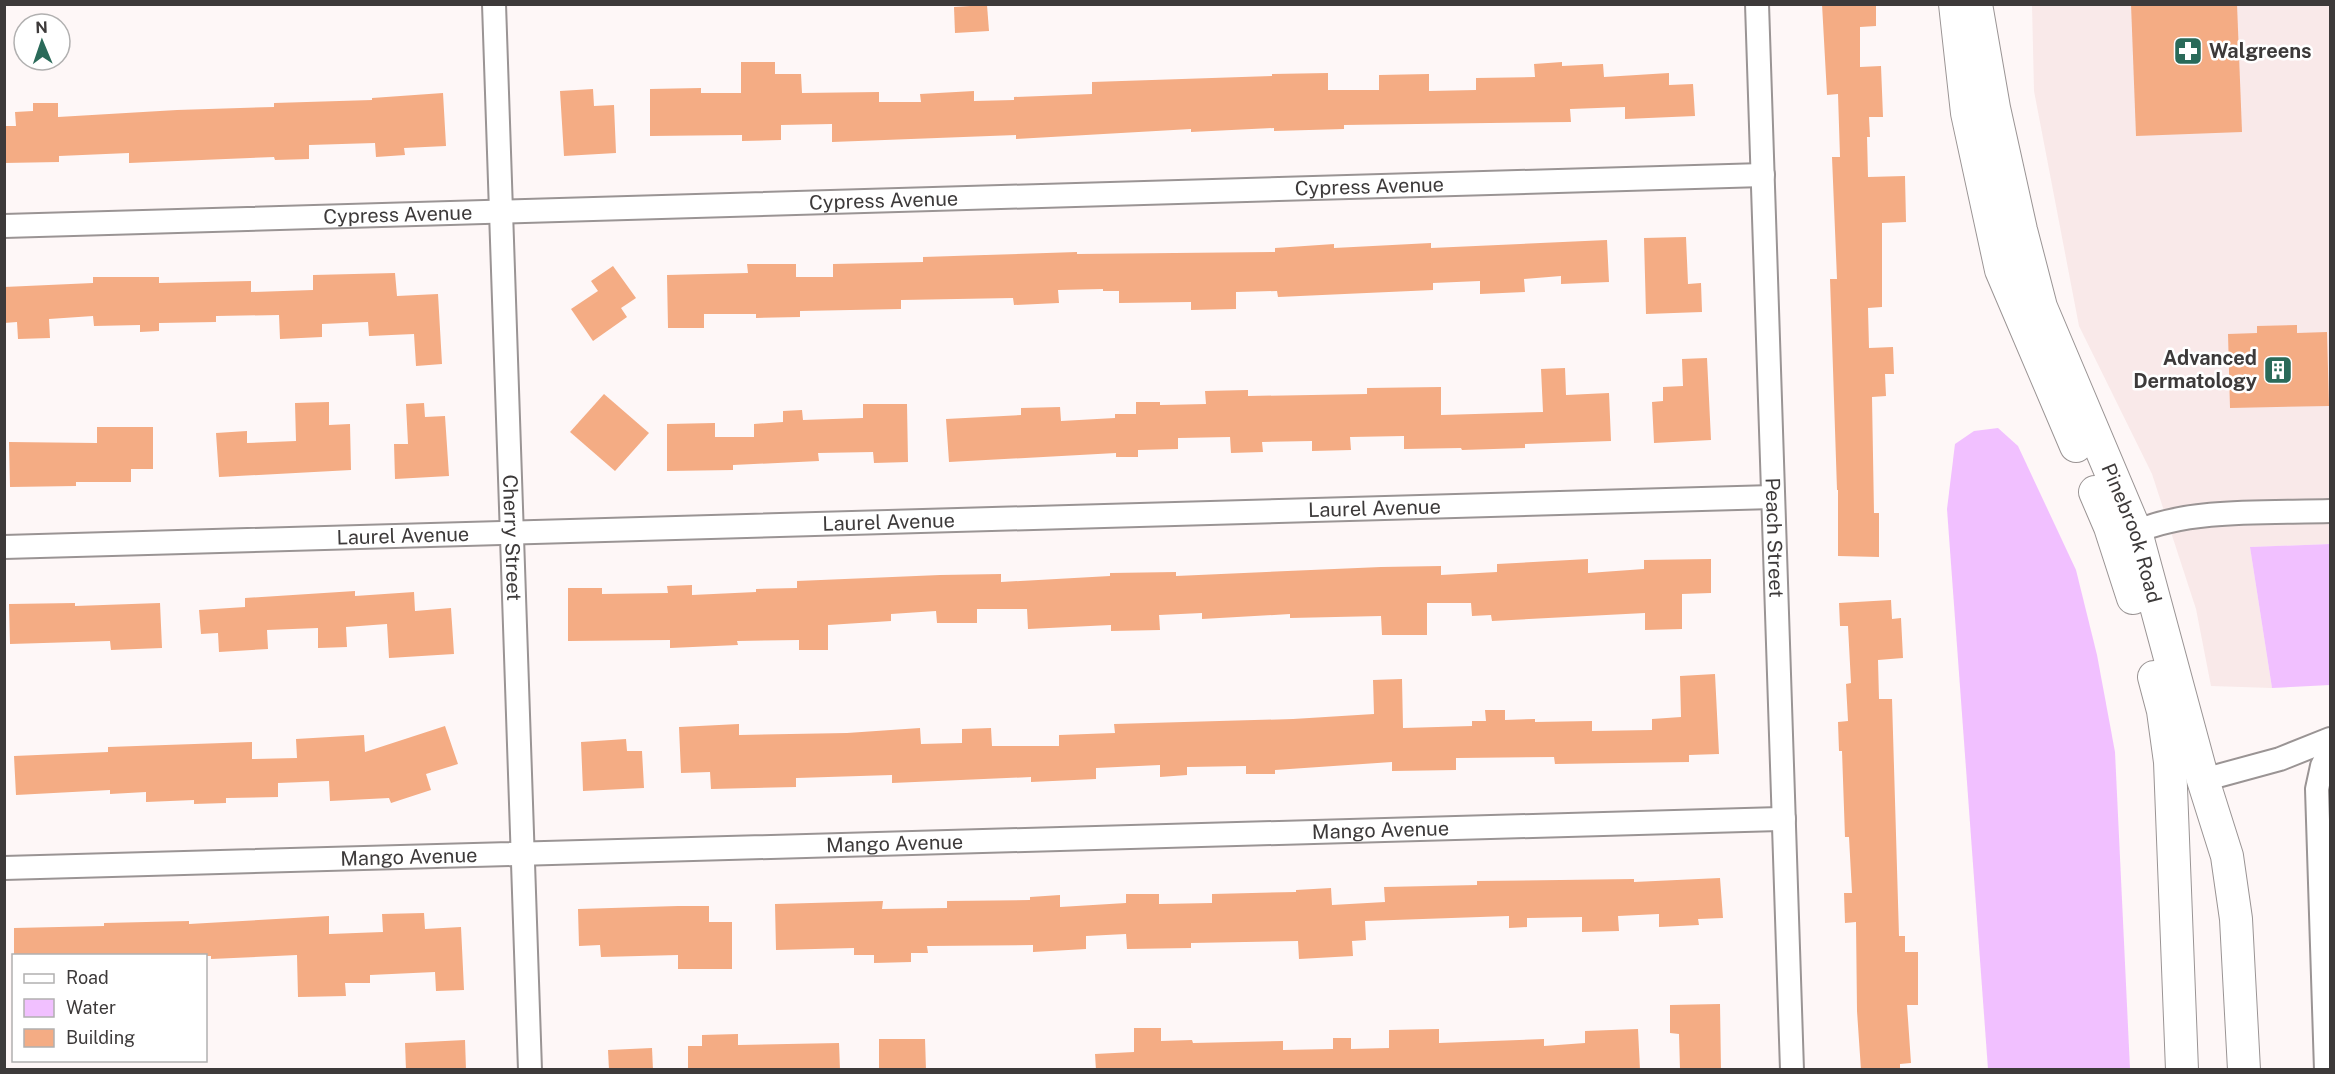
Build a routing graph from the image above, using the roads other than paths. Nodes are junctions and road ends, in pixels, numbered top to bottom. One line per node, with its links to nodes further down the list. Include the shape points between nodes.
1 (494, 4): 7 (street, Cherry Street)
2 (1757, 4): 6 (street, Peach Street)
3 (1955, 4): 5 (street, Pinebrook Road)
4 (1976, 4): 5 (street, Pinebrook Road)
5 (1981, 111): 12 (street, Pinebrook Road, via 2041,307); 24 (street, Pinebrook Road, via 2001,270 2110,527 2163,711 2173,816)
6 (1763, 175): 7 (street, Cypress Avenue); 9 (street, Peach Street)
7 (502, 212): 8 (street, Cypress Avenue); 11 (street, Cherry Street)
8 (4, 226)
9 (1773, 497): 11 (street, Laurel Avenue); 19 (street, Peach Street)
10 (2331, 511): 12 (street, via 2191,517)
11 (513, 532): 13 (street, Laurel Avenue); 20 (street, Cherry Street)
12 (2136, 532): 17 (street, Pinebrook Road)
13 (4, 547)
14 (2331, 739): 16 (street)
15 (2331, 750): 18 (street, via 2322,766)
16 (2280, 759): 17 (street); 18 (street, via 2306,774)
17 (2203, 780): 25 (street, Pinebrook Road, via 2232,882)
18 (2317, 789): 26 (street)
19 (1784, 819): 20 (street, Mango Avenue); 23 (street, Peach Street)
20 (522, 853): 21 (street, Mango Avenue); 22 (street, Cherry Street)
21 (4, 868)
22 (530, 1070)
23 (1792, 1070)
24 (2182, 1070)
25 (2244, 1070)
26 (2326, 1070)

